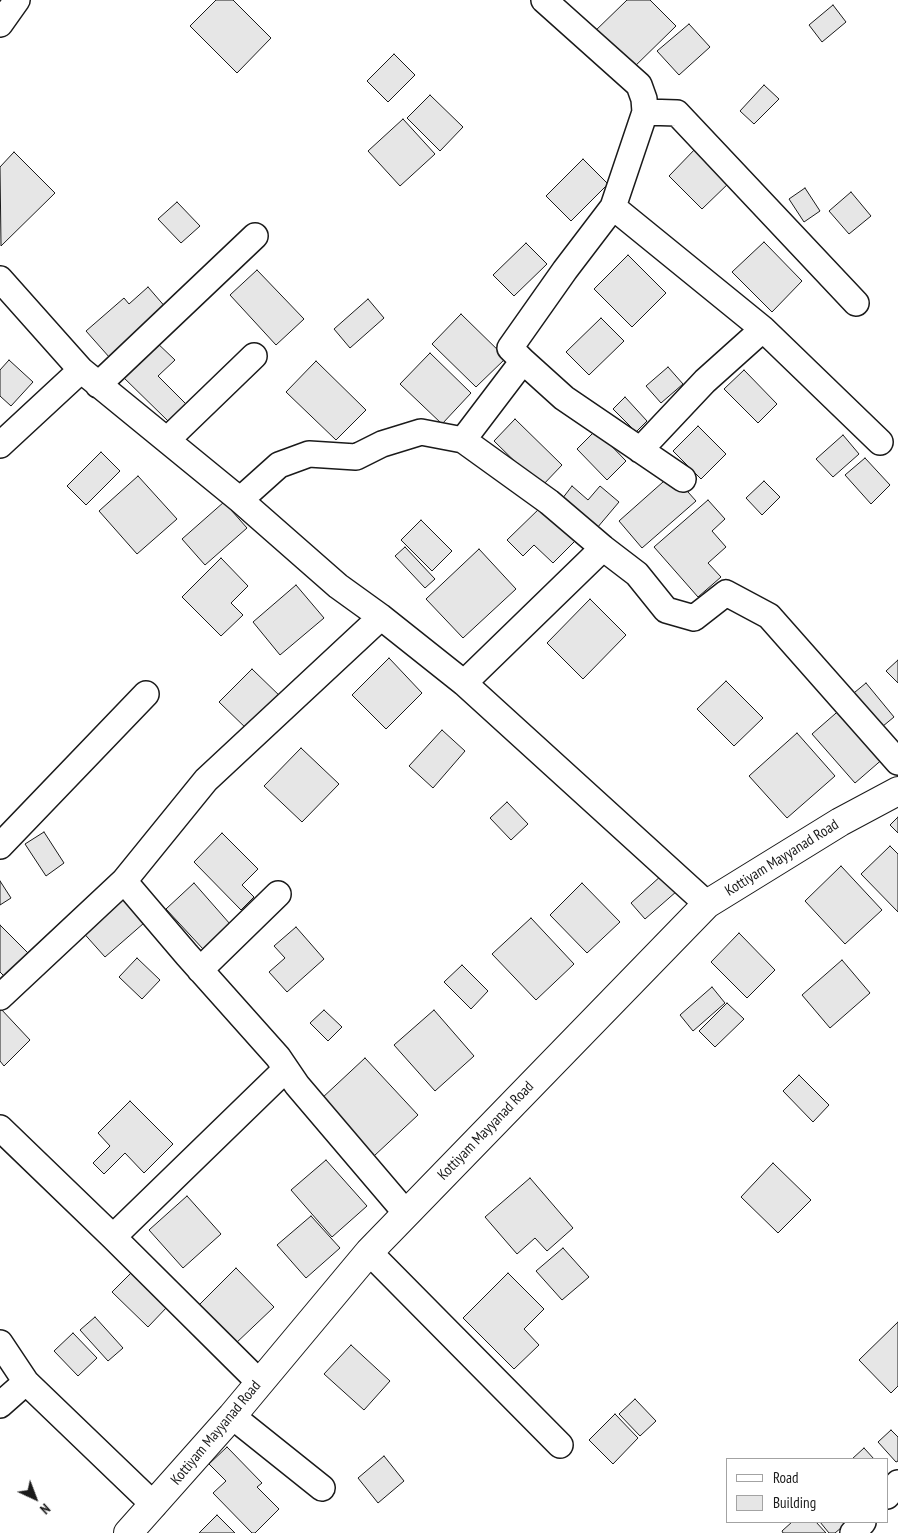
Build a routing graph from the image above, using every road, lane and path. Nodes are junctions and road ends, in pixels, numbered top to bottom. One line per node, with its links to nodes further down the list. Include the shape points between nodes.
1 (17, 0): 3 (street)
2 (544, 0): 4 (street, via 639,86)
3 (0, 24)
4 (644, 112): 5 (street); 8 (street, via 677,113)
5 (612, 207): 9 (street); 11 (street, via 510,348)
6 (255, 236): 12 (street)
7 (0, 279): 12 (street)
8 (856, 303)
9 (763, 330): 15 (street); 17 (street, via 705,381)
10 (254, 356): 13 (street)
11 (522, 361): 14 (street); 17 (street, via 564,398)
12 (90, 377): 13 (street); 16 (street)
13 (167, 440): 19 (street)
14 (463, 440): 19 (street, via 421,432 382,444 356,457 309,454 279,465); 20 (street, via 549,502)
15 (880, 442)
16 (0, 445)
17 (640, 450): 18 (street)
18 (683, 479)
19 (240, 500): 21 (street, via 338,586)
20 (603, 548): 22 (street); 24 (street, via 637,574 666,610 694,618 726,593 769,616)
21 (381, 616): 22 (street); 27 (street, via 206,780)
22 (464, 683): 29 (street)
23 (146, 694): 26 (street)
24 (898, 762)
25 (898, 791): 29 (street, Kottiyam Mayyanad Road, via 840,822)
26 (0, 846)
27 (124, 881): 30 (street); 31 (street)
28 (278, 894): 30 (street)
29 (707, 904): 34 (street, Kottiyam Mayyanad Road)
30 (200, 970): 32 (street)
31 (0, 998)
32 (286, 1069): 34 (street, via 296,1085); 35 (street)
33 (0, 1128): 35 (street)
34 (406, 1213): 36 (street, Kottiyam Mayyanad Road)
35 (113, 1237): 39 (street)
36 (368, 1252): 39 (street, Kottiyam Mayyanad Road); 42 (street)
37 (0, 1344): 38 (street)
38 (26, 1382): 40 (street); 46 (street)
39 (259, 1382): 41 (street, Kottiyam Mayyanad Road)
40 (0, 1405)
41 (232, 1416): 44 (street); 46 (street, Kottiyam Mayyanad Road)
42 (560, 1445)
43 (898, 1483): 45 (street)
44 (322, 1488)
45 (888, 1495)
46 (154, 1505): 48 (street, Kottiyam Mayyanad Road)
47 (862, 1523): 49 (street)
48 (128, 1533)
49 (853, 1533)

